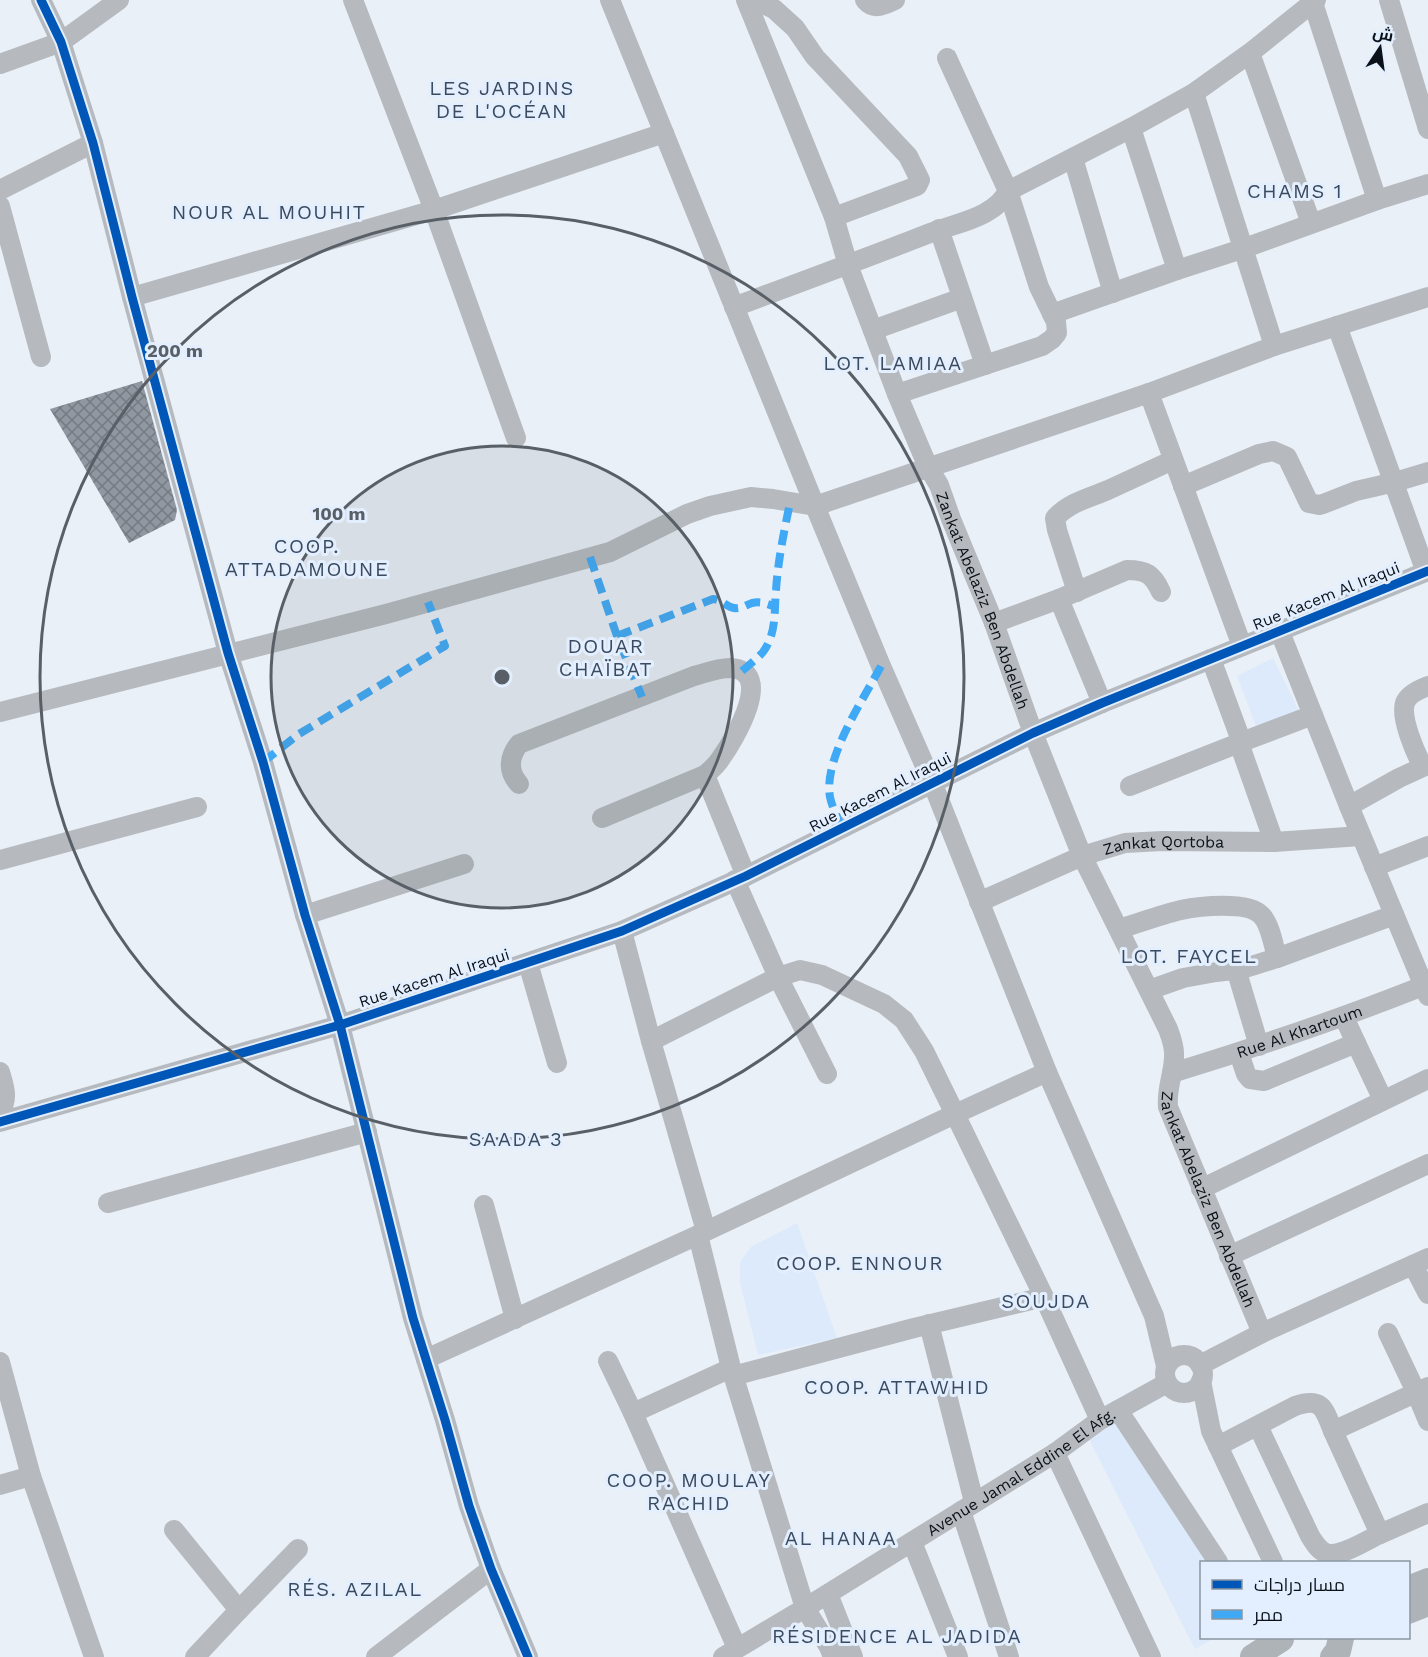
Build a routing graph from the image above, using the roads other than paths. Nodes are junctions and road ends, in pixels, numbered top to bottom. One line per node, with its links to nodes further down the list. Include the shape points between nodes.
1 (41, 0): 11 (street)
2 (119, 0): 11 (street)
3 (352, 0): 26 (street)
4 (610, 0): 18 (street)
5 (746, 0): 27 (street, Zankat Abelaziz Ben Abdellah)
6 (755, 0): 27 (street, via 774,9 795,28 815,57 908,156 918,174 917,186)
7 (865, 0): 8 (street, via 874,7)
8 (895, 0)
9 (1389, 0): 17 (street)
10 (1315, 1): 12 (street); 24 (street)
11 (61, 42): 14 (street); 19 (street)
12 (1250, 52): 15 (street); 28 (street)
13 (947, 58): 23 (street)
14 (0, 64)
15 (1194, 93): 16 (street); 30 (street)
16 (1131, 128): 20 (street); 32 (street)
17 (1428, 129)
18 (664, 133): 26 (street); 38 (street)
19 (93, 143): 22 (street); 35 (street)
20 (1073, 158): 23 (street); 34 (street)
21 (1428, 184): 24 (street)
22 (0, 190)
23 (1008, 191): 29 (street, via 994,208); 39 (street, via 1039,287)
24 (1377, 200): 28 (street)
25 (0, 206): 33 (street)
26 (434, 210): 35 (street); 47 (street)
27 (834, 217): 31 (street, Zankat Abelaziz Ben Abdellah)
28 (1311, 223): 30 (street)
29 (939, 229): 31 (street); 37 (street)
30 (1242, 249): 32 (street); 42 (street)
31 (848, 265): 38 (street); 41 (street, Zankat Abelaziz Ben Abdellah)
32 (1177, 270): 34 (street)
33 (9, 275): 43 (street)
34 (1113, 293): 39 (street)
35 (132, 297): 61 (street)
36 (1428, 297): 40 (street)
37 (962, 298): 41 (street); 44 (street)
38 (734, 307): 53 (street)
39 (1052, 314): 44 (street, via 1057,330 1053,339)
40 (1337, 326): 42 (street); 51 (street)
41 (873, 330): 46 (street, Zankat Abelaziz Ben Abdellah)
42 (1274, 346): 45 (street)
43 (41, 357)
44 (985, 365): 46 (street)
45 (1149, 393): 48 (street); 49 (street)
46 (897, 394): 49 (street, Zankat Abelaziz Ben Abdellah)
47 (516, 438)
48 (1173, 460): 52 (street); 55 (street, via 1077,501 1055,518)
49 (928, 467): 53 (street); 58 (street, Zankat Abelaziz Ben Abdellah, via 939,485)
50 (1428, 472): 51 (street)
51 (1395, 482): 52 (street, via 1356,490 1323,504 1309,503 1287,457 1273,452 1259,454); 54 (street)
52 (1184, 486): 60 (street)
53 (815, 506): 61 (street, via 751,497 711,506 610,552); 71 (street)
54 (1427, 571): 59 (street, Rue Kacem Al Iraqui)
55 (1077, 592): 56 (street, via 1127,570 1151,575); 57 (street)
56 (1161, 592)
57 (1059, 599): 58 (street); 64 (street)
58 (994, 623): 67 (street, Zankat Abelaziz Ben Abdellah)
59 (1280, 632): 60 (street, Rue Kacem Al Iraqui); 66 (street)
60 (1242, 646): 62 (street, Rue Kacem Al Iraqui)
61 (228, 653): 65 (street); 86 (street)
62 (1211, 659): 64 (street, Rue Kacem Al Iraqui); 68 (street)
63 (1428, 686): 69 (street, via 1405,703 1415,748)
64 (1102, 703): 67 (street, Rue Kacem Al Iraqui)
65 (0, 711)
66 (1313, 715): 68 (street); 75 (street)
67 (1033, 733): 71 (street, Rue Kacem Al Iraqui); 80 (street, Zankat Abelaziz Ben Abdellah)
68 (1240, 743): 73 (street); 78 (street)
69 (1426, 766): 75 (street)
70 (705, 775): 72 (street, via 732,742 748,705 752,687 742,671 729,668 693,676 519,744 510,769); 76 (street); 84 (street)
71 (932, 782): 84 (street, Rue Kacem Al Iraqui); 85 (street)
72 (519, 784)
73 (1130, 786)
74 (197, 807): 81 (street)
75 (1349, 807): 77 (street)
76 (602, 818)
77 (1361, 836): 78 (street, Zankat Qortoba); 83 (street)
78 (1274, 842): 80 (street, Zankat Qortoba, via 1125,843)
79 (1428, 846): 83 (street)
80 (1083, 856): 85 (street, Zankat Qortoba); 88 (street, Zankat Abelaziz Ben Abdellah)
81 (0, 860)
82 (464, 864): 86 (street)
83 (1374, 867): 87 (street)
84 (740, 878): 89 (street, Rue Kacem Al Iraqui); 94 (street)
85 (979, 902): 105 (street)
86 (305, 915): 98 (street)
87 (1394, 915): 90 (street); 91 (street)
88 (1119, 929): 91 (street, via 1180,910 1246,908 1263,917); 95 (street, Zankat Abelaziz Ben Abdellah)
89 (622, 931): 92 (street, Rue Kacem Al Iraqui); 99 (street)
90 (1419, 952): 96 (street)
91 (1277, 958): 93 (street)
92 (528, 963): 98 (street, Rue Kacem Al Iraqui); 103 (street)
93 (1236, 969): 95 (street, via 1183,978); 101 (street)
94 (778, 977): 99 (street); 107 (street); 111 (street, via 800,970 822,975 884,1004 904,1020 924,1050)
95 (1149, 990): 106 (street, Zankat Abelaziz Ben Abdellah, via 1173,1045)
96 (1426, 991): 97 (street, Rue Al Khartoum)
97 (1344, 1017): 100 (street); 101 (street, Rue Al Khartoum)
98 (340, 1024): 112 (street, Rue Kacem Al Iraqui); 113 (street)
99 (651, 1041): 118 (street)
100 (1356, 1042): 102 (street, via 1264,1081 1250,1079); 109 (street)
101 (1259, 1047): 102 (street, Rue Al Khartoum)
102 (1239, 1053): 106 (street, Rue Al Khartoum)
103 (557, 1063)
104 (0, 1072): 110 (street, via 6,1093)
105 (1047, 1072): 111 (street); 123 (street)
106 (1172, 1073): 115 (street, Zankat Abelaziz Ben Abdellah, via 1168,1107)
107 (827, 1074)
108 (1428, 1079): 109 (street)
109 (1383, 1100): 115 (street)
110 (0, 1112)
111 (955, 1114): 118 (street); 122 (street)
112 (0, 1122)
113 (367, 1132): 116 (street); 128 (street)
114 (1428, 1164): 119 (street)
115 (1201, 1189): 119 (street, Zankat Abelaziz Ben Abdellah)
116 (108, 1203)
117 (484, 1205): 124 (street)
118 (702, 1233): 124 (street); 132 (street)
119 (1229, 1256): 126 (street, Zankat Abelaziz Ben Abdellah)
120 (1421, 1262): 121 (street); 126 (street)
121 (1428, 1294)
122 (1044, 1297): 125 (street); 137 (street)
123 (1154, 1316): 131 (street); 133 (street)
124 (515, 1319): 128 (street)
125 (929, 1324): 132 (street); 145 (street)
126 (1262, 1333): 131 (street)
127 (1388, 1333): 134 (street)
128 (426, 1359): 153 (street)
129 (608, 1361): 136 (street)
130 (0, 1362): 143 (street)
131 (1196, 1367): 133 (street, via 1194,1389 1190,1392); 133 (street, via 1178,1356 1169,1362); 141 (street)
132 (732, 1372): 136 (street); 158 (street)
133 (1171, 1380): 135 (street, Avenue Jamal Eddine El Afg.); 141 (street)
134 (1422, 1389): 138 (street); 140 (street)
135 (1118, 1410): 137 (street, Avenue Jamal Eddine El Afg.); 151 (street)
136 (633, 1413): 162 (street)
137 (1100, 1420): 142 (street, Avenue Jamal Eddine El Afg.)
138 (1428, 1421)
139 (1258, 1426): 140 (street, via 1294,1406 1314,1402 1322,1407); 141 (street); 148 (street, via 1318,1547 1327,1553 1338,1553)
140 (1333, 1431): 148 (street)
141 (1215, 1439): 152 (street)
142 (1055, 1453): 145 (street, Avenue Jamal Eddine El Afg.); 171 (street)
143 (31, 1476): 144 (street); 163 (street)
144 (0, 1485)
145 (967, 1507): 149 (street, Avenue Jamal Eddine El Afg.); 170 (street)
146 (1428, 1513): 148 (street)
147 (174, 1530): 159 (street)
148 (1380, 1534)
149 (912, 1542): 156 (street, Avenue Jamal Eddine El Afg.); 169 (street)
150 (298, 1549): 159 (street)
151 (1217, 1561)
152 (1272, 1561)
153 (491, 1569): 165 (street); 166 (street)
154 (1428, 1581): 155 (main road)
155 (1410, 1587)
156 (828, 1594): 158 (street, Avenue Jamal Eddine El Afg.); 168 (street)
157 (1428, 1603): 160 (main road)
158 (805, 1608): 162 (street, Avenue Jamal Eddine El Afg.); 167 (street)
159 (239, 1610): 164 (street)
160 (1410, 1610)
161 (1284, 1645): 172 (main road)
162 (730, 1652)
163 (94, 1657)
164 (195, 1657)
165 (376, 1657)
166 (528, 1657)
167 (833, 1657)
168 (853, 1657)
169 (958, 1657)
170 (1009, 1657)
171 (1151, 1657)
172 (1252, 1657)

